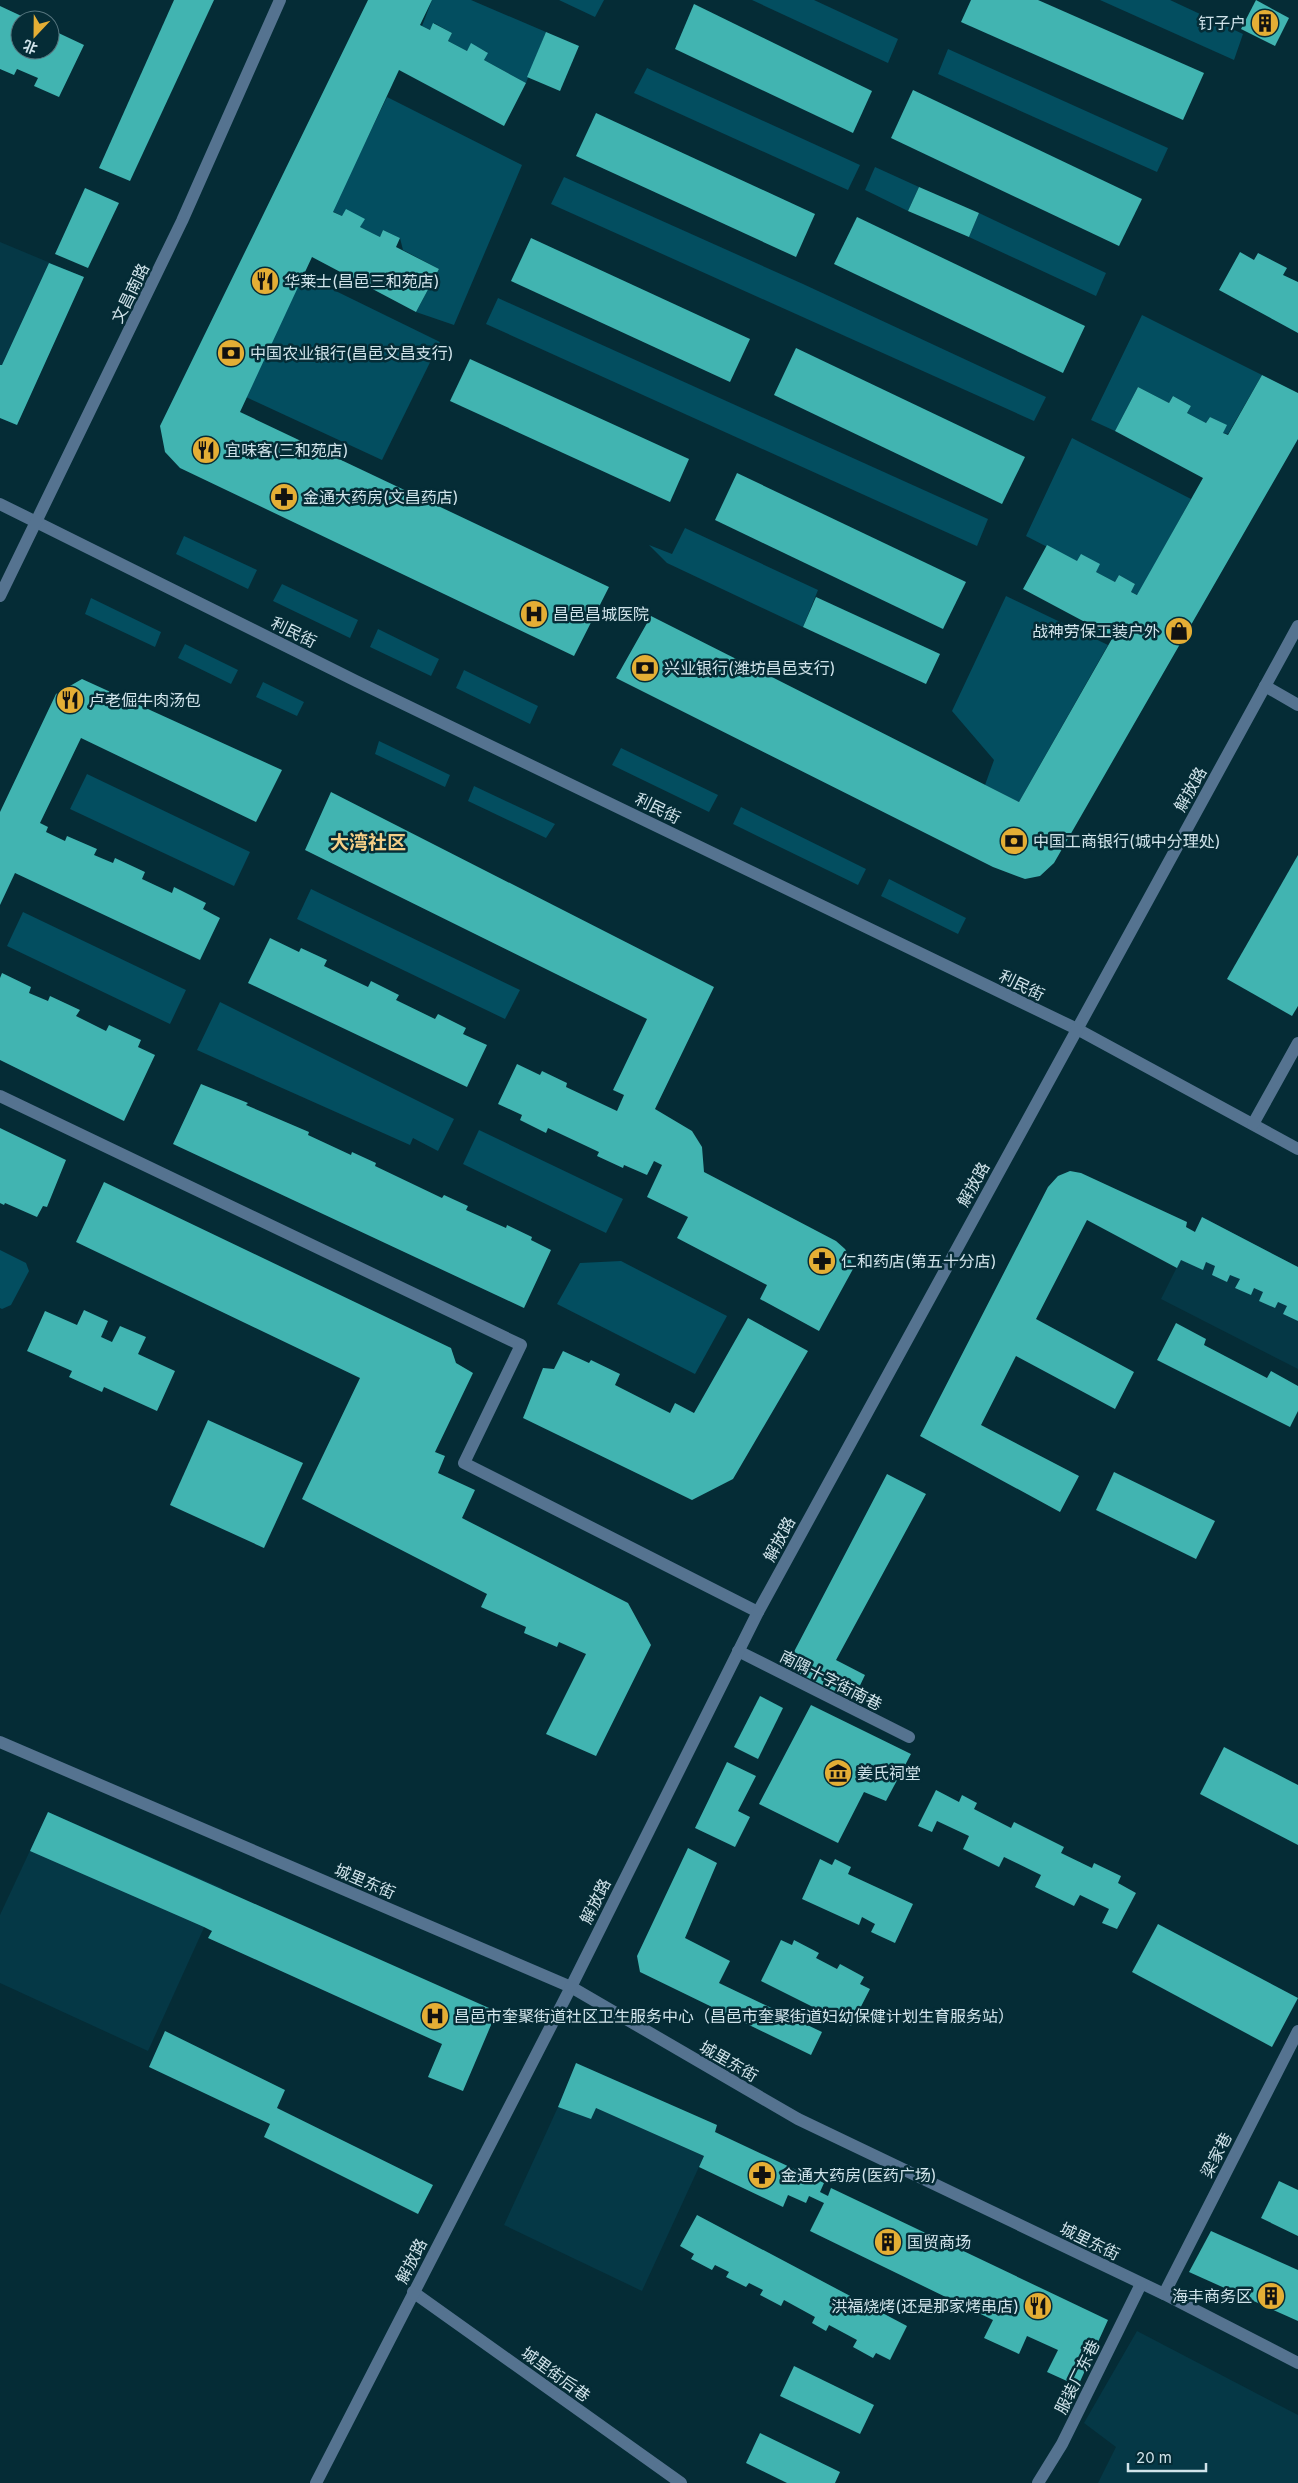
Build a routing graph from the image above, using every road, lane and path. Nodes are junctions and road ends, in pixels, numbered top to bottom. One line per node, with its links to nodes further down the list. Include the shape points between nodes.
1 (280, 0): 3 (street, 文昌南路, via 182,221)
2 (0, 504): 3 (street, 利民街)
3 (37, 523): 4 (street, 文昌南路); 8 (street, 利民街, via 356,681)
4 (0, 596)
5 (1298, 626): 6 (street, 解放路)
6 (1265, 686): 7 (street); 8 (street, 解放路)
7 (1298, 705)
8 (1077, 1029): 11 (street, 利民街); 13 (street, 解放路)
9 (1298, 1043): 11 (street)
10 (0, 1096): 13 (street, via 521,1345 464,1463)
11 (1253, 1124): 12 (street, 利民街)
12 (1298, 1148)
13 (758, 1612): 14 (street, 解放路)
14 (738, 1651): 15 (street, 南隅十字街南巷); 17 (street, 解放路)
15 (909, 1737)
16 (0, 1742): 17 (street, 城里东街)
17 (571, 1987): 19 (street, 城里东街, via 798,2120); 20 (street, 解放路)
18 (1298, 2031): 21 (street, 梁家巷)
19 (1141, 2284): 21 (street, 城里东街); 25 (street, 服装厂东巷, via 1062,2444)
20 (413, 2292): 23 (street, 解放路); 24 (street, 城里街后巷)
21 (1164, 2294): 22 (street, 城里东街)
22 (1298, 2362)
23 (316, 2483)
24 (681, 2483)
25 (1038, 2483)

